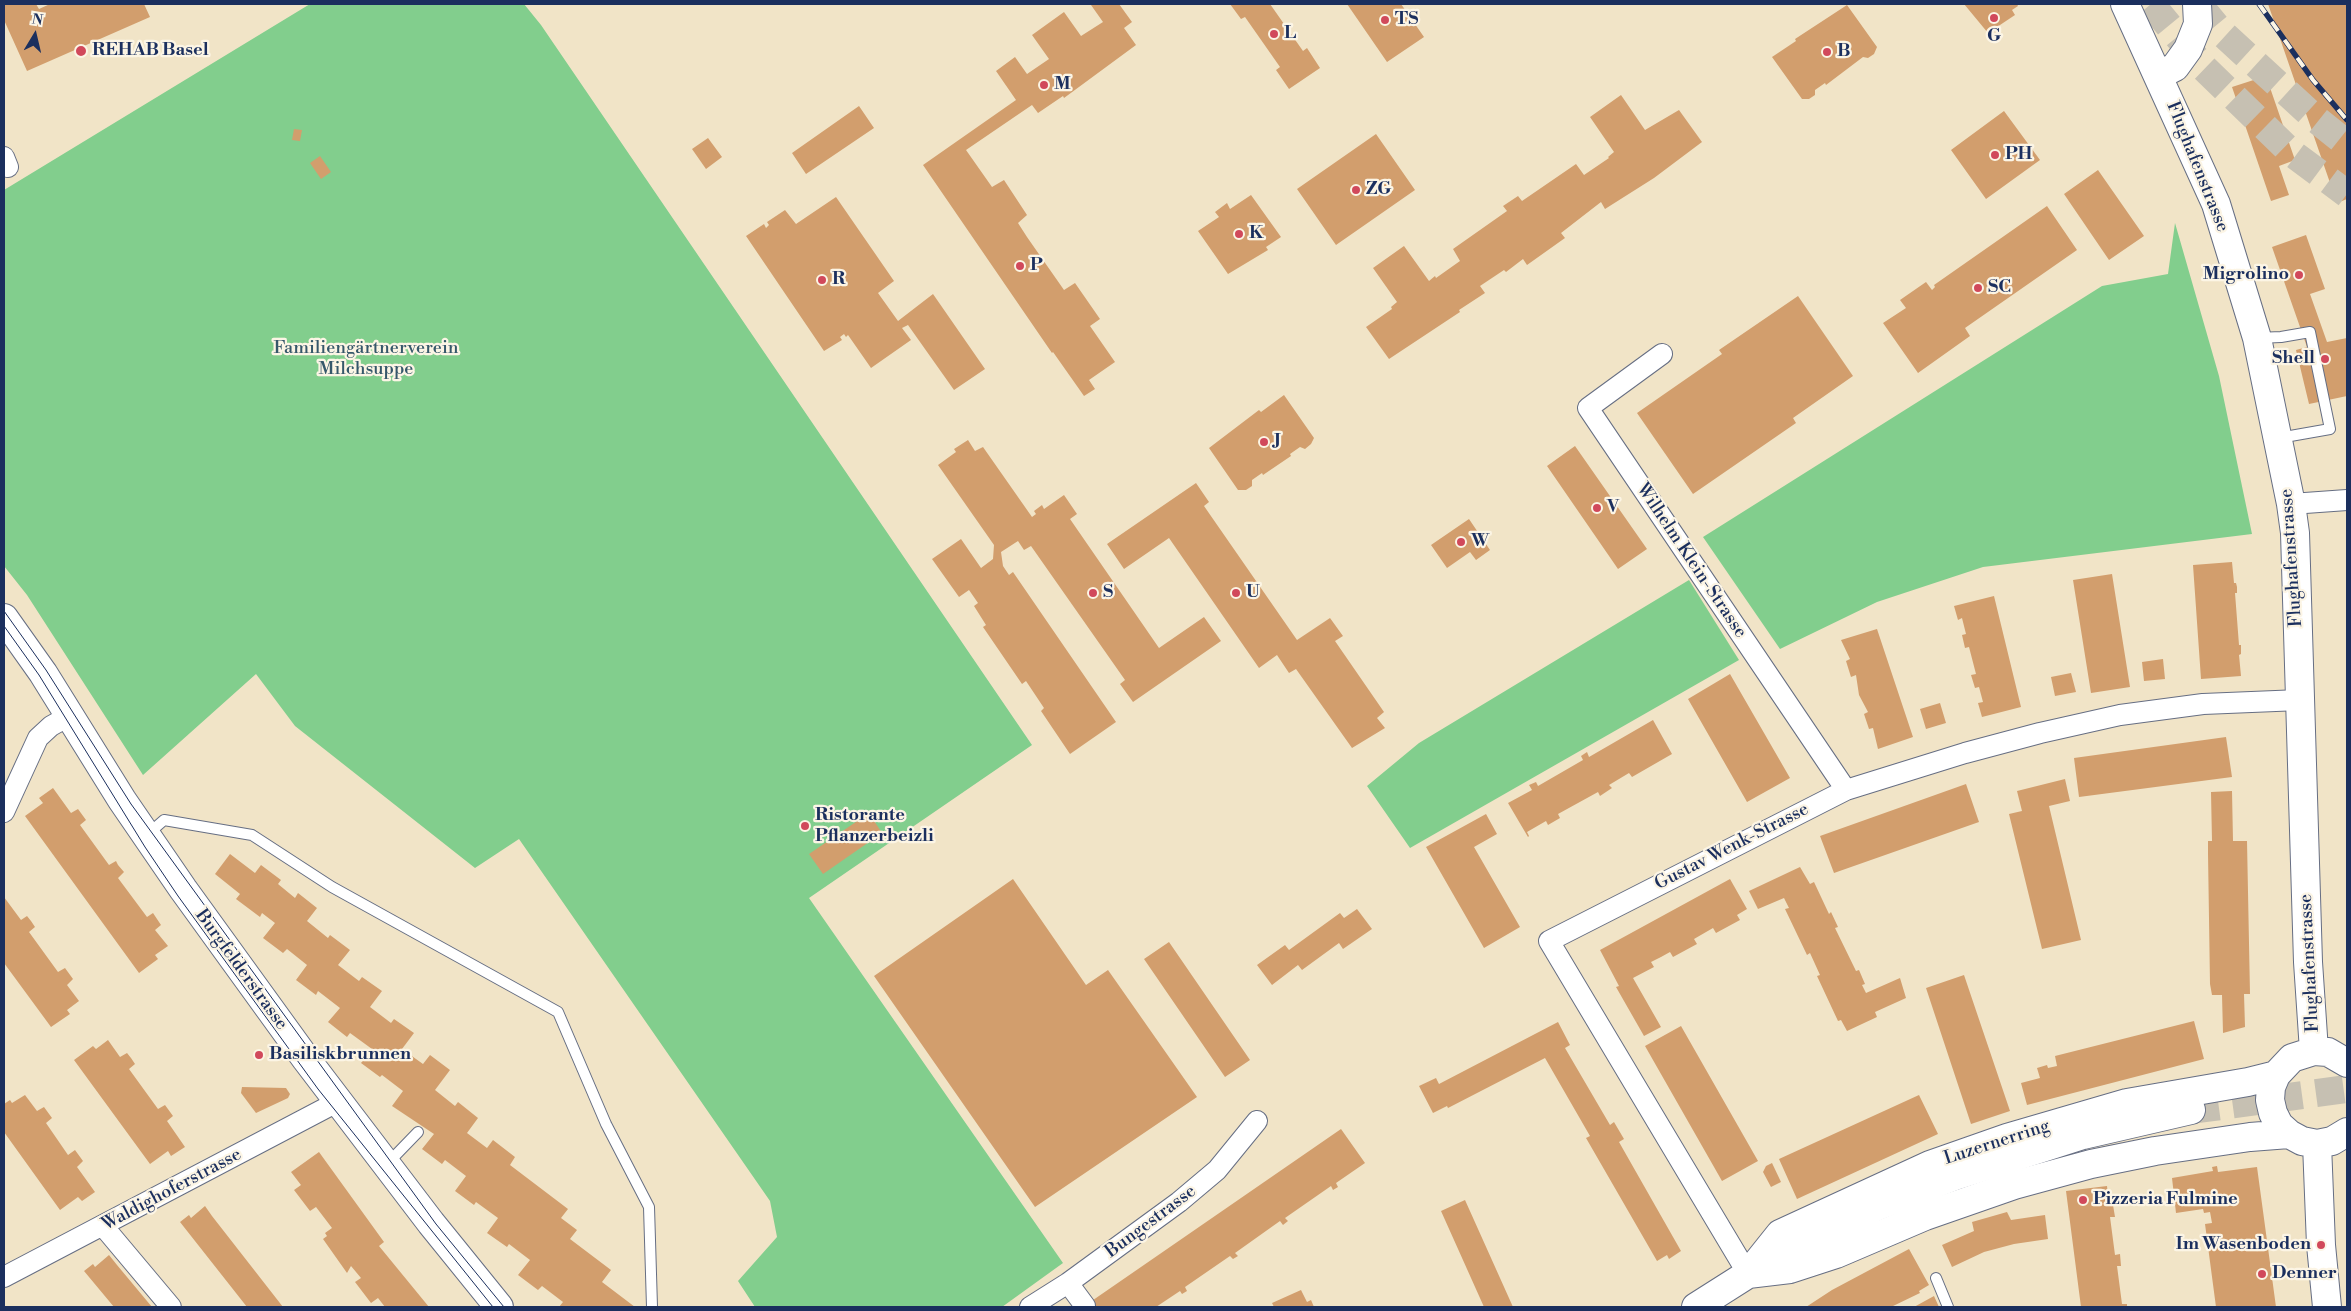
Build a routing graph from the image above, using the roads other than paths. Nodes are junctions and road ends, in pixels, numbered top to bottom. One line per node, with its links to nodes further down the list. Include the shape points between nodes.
1 (2125, 4): 3 (main road, Flughafenstrasse)
2 (2197, 4): 3 (main road, via 2198,24 2188,49 2175,67)
3 (2159, 76): 4 (main road, Flughafenstrasse, via 2216,204)
4 (2257, 338): 6 (main road, Flughafenstrasse); 6 (lane, via 2310,332 2330,429)
5 (1662, 354): 12 (street, Wilhelm Klein-Strasse, via 1588,408)
6 (2279, 438): 8 (main road, Flughafenstrasse)
7 (2347, 500): 8 (street)
8 (2291, 504): 10 (main road, Flughafenstrasse, via 2295,533)
9 (4, 618): 11 (main road, Burgfelderstrasse)
10 (2300, 700): 12 (street, Gustav Wenk-Strasse, via 2203,704 2120,715 1974,750); 15 (main road, Flughafenstrasse)
11 (69, 716): 13 (street, via 38,738); 14 (main road, Burgfelderstrasse)
12 (1846, 790): 27 (street, Gustav Wenk-Strasse, via 1549,941)
13 (4, 812)
14 (145, 836): 18 (main road, Burgfelderstrasse); 34 (lane, via 164,820 252,835 332,887 558,1012 606,1124 649,1207)
15 (2314, 1051): 16 (main road, via 2328,1052); 17 (main road, via 2292,1058)
16 (2347, 1063)
17 (2276, 1075): 23 (main road, via 2271,1094 2273,1113); 27 (main road, Luzernerring, via 2127,1103 2007,1138 1930,1165 1780,1234)
18 (339, 1102): 25 (main road, Burgfelderstrasse); 26 (street, Waldighoferstrasse)
19 (2193, 1119): 27 (main road, via 2083,1135 1955,1176 1799,1243)
20 (1258, 1121): 30 (street, Bungestrasse, via 1217,1170 1179,1202)
21 (418, 1132): 25 (lane)
22 (2347, 1132): 24 (main road, via 2332,1141)
23 (2288, 1134): 24 (main road); 27 (main road, Luzernerring, via 2155,1151 2091,1164 2014,1185 1925,1216 1836,1254 1790,1269)
24 (2317, 1144): 38 (main road, via 2320,1245)
25 (387, 1165): 33 (main road, Burgfelderstrasse)
26 (103, 1226): 28 (street, Waldighoferstrasse); 32 (street)
27 (1748, 1274): 36 (main road, Luzernerring)
28 (4, 1276)
29 (1936, 1278): 37 (lane)
30 (1068, 1283): 31 (street); 35 (street, Bungestrasse)
31 (1085, 1306)
32 (171, 1307)
33 (499, 1307)
34 (652, 1307)
35 (1030, 1307)
36 (1696, 1307)
37 (1948, 1307)
38 (2327, 1307)

